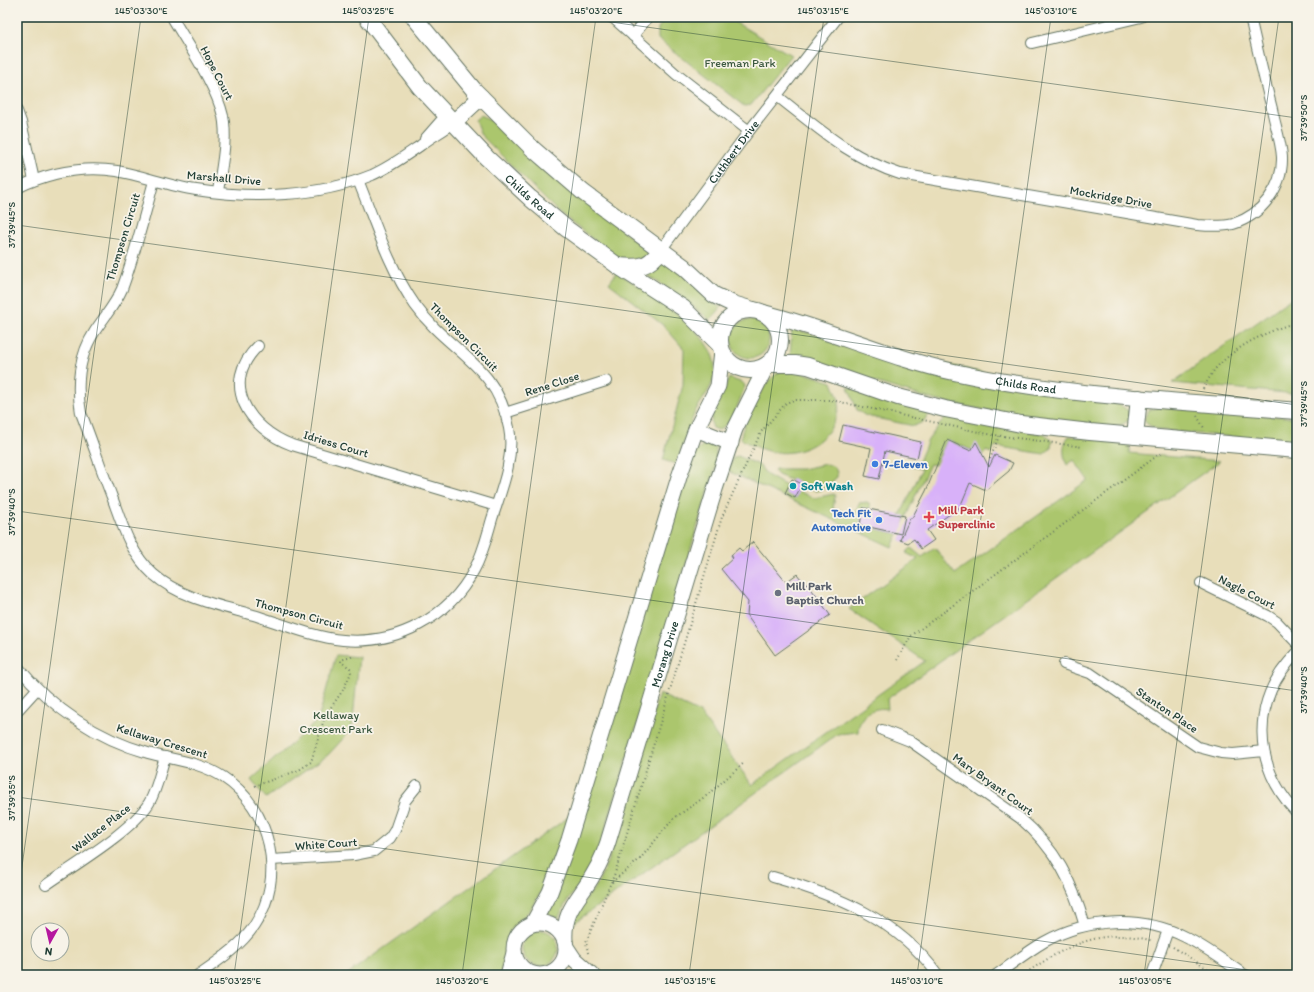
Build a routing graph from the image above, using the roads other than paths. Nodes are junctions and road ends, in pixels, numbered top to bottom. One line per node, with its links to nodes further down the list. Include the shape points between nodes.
1 (172, 17): 20 (street, Hope Court, via 216,95 222,115 224,150)
2 (367, 17): 14 (main road, Childs Road, via 392,52)
3 (414, 17): 11 (main road, Childs Road)
4 (612, 17): 9 (street)
5 (648, 17): 9 (street)
6 (838, 17): 12 (street, Cuthbert Drive)
7 (1141, 17): 10 (street)
8 (1250, 17): 12 (street, Mockridge Drive, via 1280,144 1281,170 1271,197 1262,207 1244,220 1221,226 1197,225 900,174 881,168 849,152)
9 (633, 36): 15 (street)
10 (1032, 43)
11 (477, 94): 14 (main road); 21 (main road, Childs Road, via 533,149 578,188)
12 (777, 96): 15 (street, Cuthbert Drive)
13 (17, 111): 16 (street)
14 (450, 119): 18 (street, Marshall Drive, via 398,161); 22 (main road, Childs Road, via 530,198)
15 (749, 132): 21 (street, Cuthbert Drive)
16 (34, 180): 17 (street, Marshall Drive, via 69,171 102,170); 19 (street, Marshall Drive)
17 (154, 180): 20 (street, Marshall Drive, via 173,186); 35 (street, Thompson Circuit, via 126,278 114,303 88,344 79,374 82,413 126,534 132,548 153,574 167,585 195,597 318,634 348,640 378,639 397,635 415,627 432,618 447,605 476,568)
18 (358, 180): 20 (street, Marshall Drive, via 315,190 282,194); 30 (street, Thompson Circuit, via 389,258 406,291 428,322 488,378)
19 (17, 188)
20 (218, 192)
21 (661, 250): 22 (main road, Cuthbert Drive, via 644,266); 23 (main road, Childs Road, via 714,295)
22 (618, 266): 25 (main road, Childs Road, via 683,308)
23 (758, 311): 25 (main road, via 744,310 728,319 722,327); 26 (main road, via 772,318 778,327 780,337 779,347); 28 (main road, Childs Road, via 952,372 1027,386)
24 (258, 346): 35 (street, Idriess Court, via 243,366 241,391 248,413 266,432 292,445)
25 (721, 348): 26 (main road, via 730,362 742,369 750,370); 31 (main road, via 718,386)
26 (768, 364): 32 (main road, via 808,366 898,397 981,417 1044,427); 33 (main road, Morang Drive, via 747,404)
27 (606, 381): 30 (street, Rene Close)
28 (1140, 398): 29 (main road, Childs Road); 32 (main road)
29 (1297, 411)
30 (505, 413): 35 (street, Thompson Circuit, via 510,429 509,457)
31 (696, 429): 33 (main road); 51 (main road, via 679,477 569,840 550,892)
32 (1136, 436): 34 (main road)
33 (731, 443): 54 (main road, Morang Drive, via 609,840 594,875 570,908 565,924)
34 (1297, 450)
35 (496, 506)
36 (1201, 583): 37 (street, Nagle Court, via 1268,616)
37 (1297, 643)
38 (1297, 653): 44 (street, via 1278,675 1266,702 1262,732)
39 (1064, 664): 44 (street, Stanton Place, via 1090,673 1198,747 1227,754)
40 (17, 666): 41 (street, Kellaway Crescent)
41 (37, 688): 42 (street); 45 (street, Kellaway Crescent, via 57,706 113,741)
42 (17, 711)
43 (882, 730): 52 (street, Mary Bryant Court, via 910,741 1032,829 1056,857 1064,871 1077,898)
44 (1264, 751): 47 (street, via 1276,785 1286,802)
45 (165, 757): 48 (street, Kellaway Crescent, via 207,768 243,794 252,804 264,827); 50 (street, Wallace Place, via 155,791 143,811 120,832)
46 (417, 786): 48 (street, White Court, via 405,801 390,838 374,851 354,856)
47 (1297, 813)
48 (271, 860): 58 (street, Kellaway Crescent, via 267,899 254,926 235,948)
49 (773, 877): 60 (street, via 837,898 873,916 907,942)
50 (46, 885)
51 (533, 923): 54 (main road, via 549,924 556,928); 55 (main road, via 520,931 516,938)
52 (1085, 926): 53 (street, via 1128,922); 61 (street, via 1044,942)
53 (1168, 930): 62 (street); 63 (street, via 1199,944)
54 (566, 944): 56 (main road, via 574,959); 57 (main road, via 562,962)
55 (514, 953): 57 (main road, via 516,960 526,971 540,975); 59 (main road)
56 (588, 972)
57 (551, 974)
58 (198, 975)
59 (508, 975)
60 (938, 975)
61 (996, 975)
62 (1152, 975)
63 (1244, 975)

